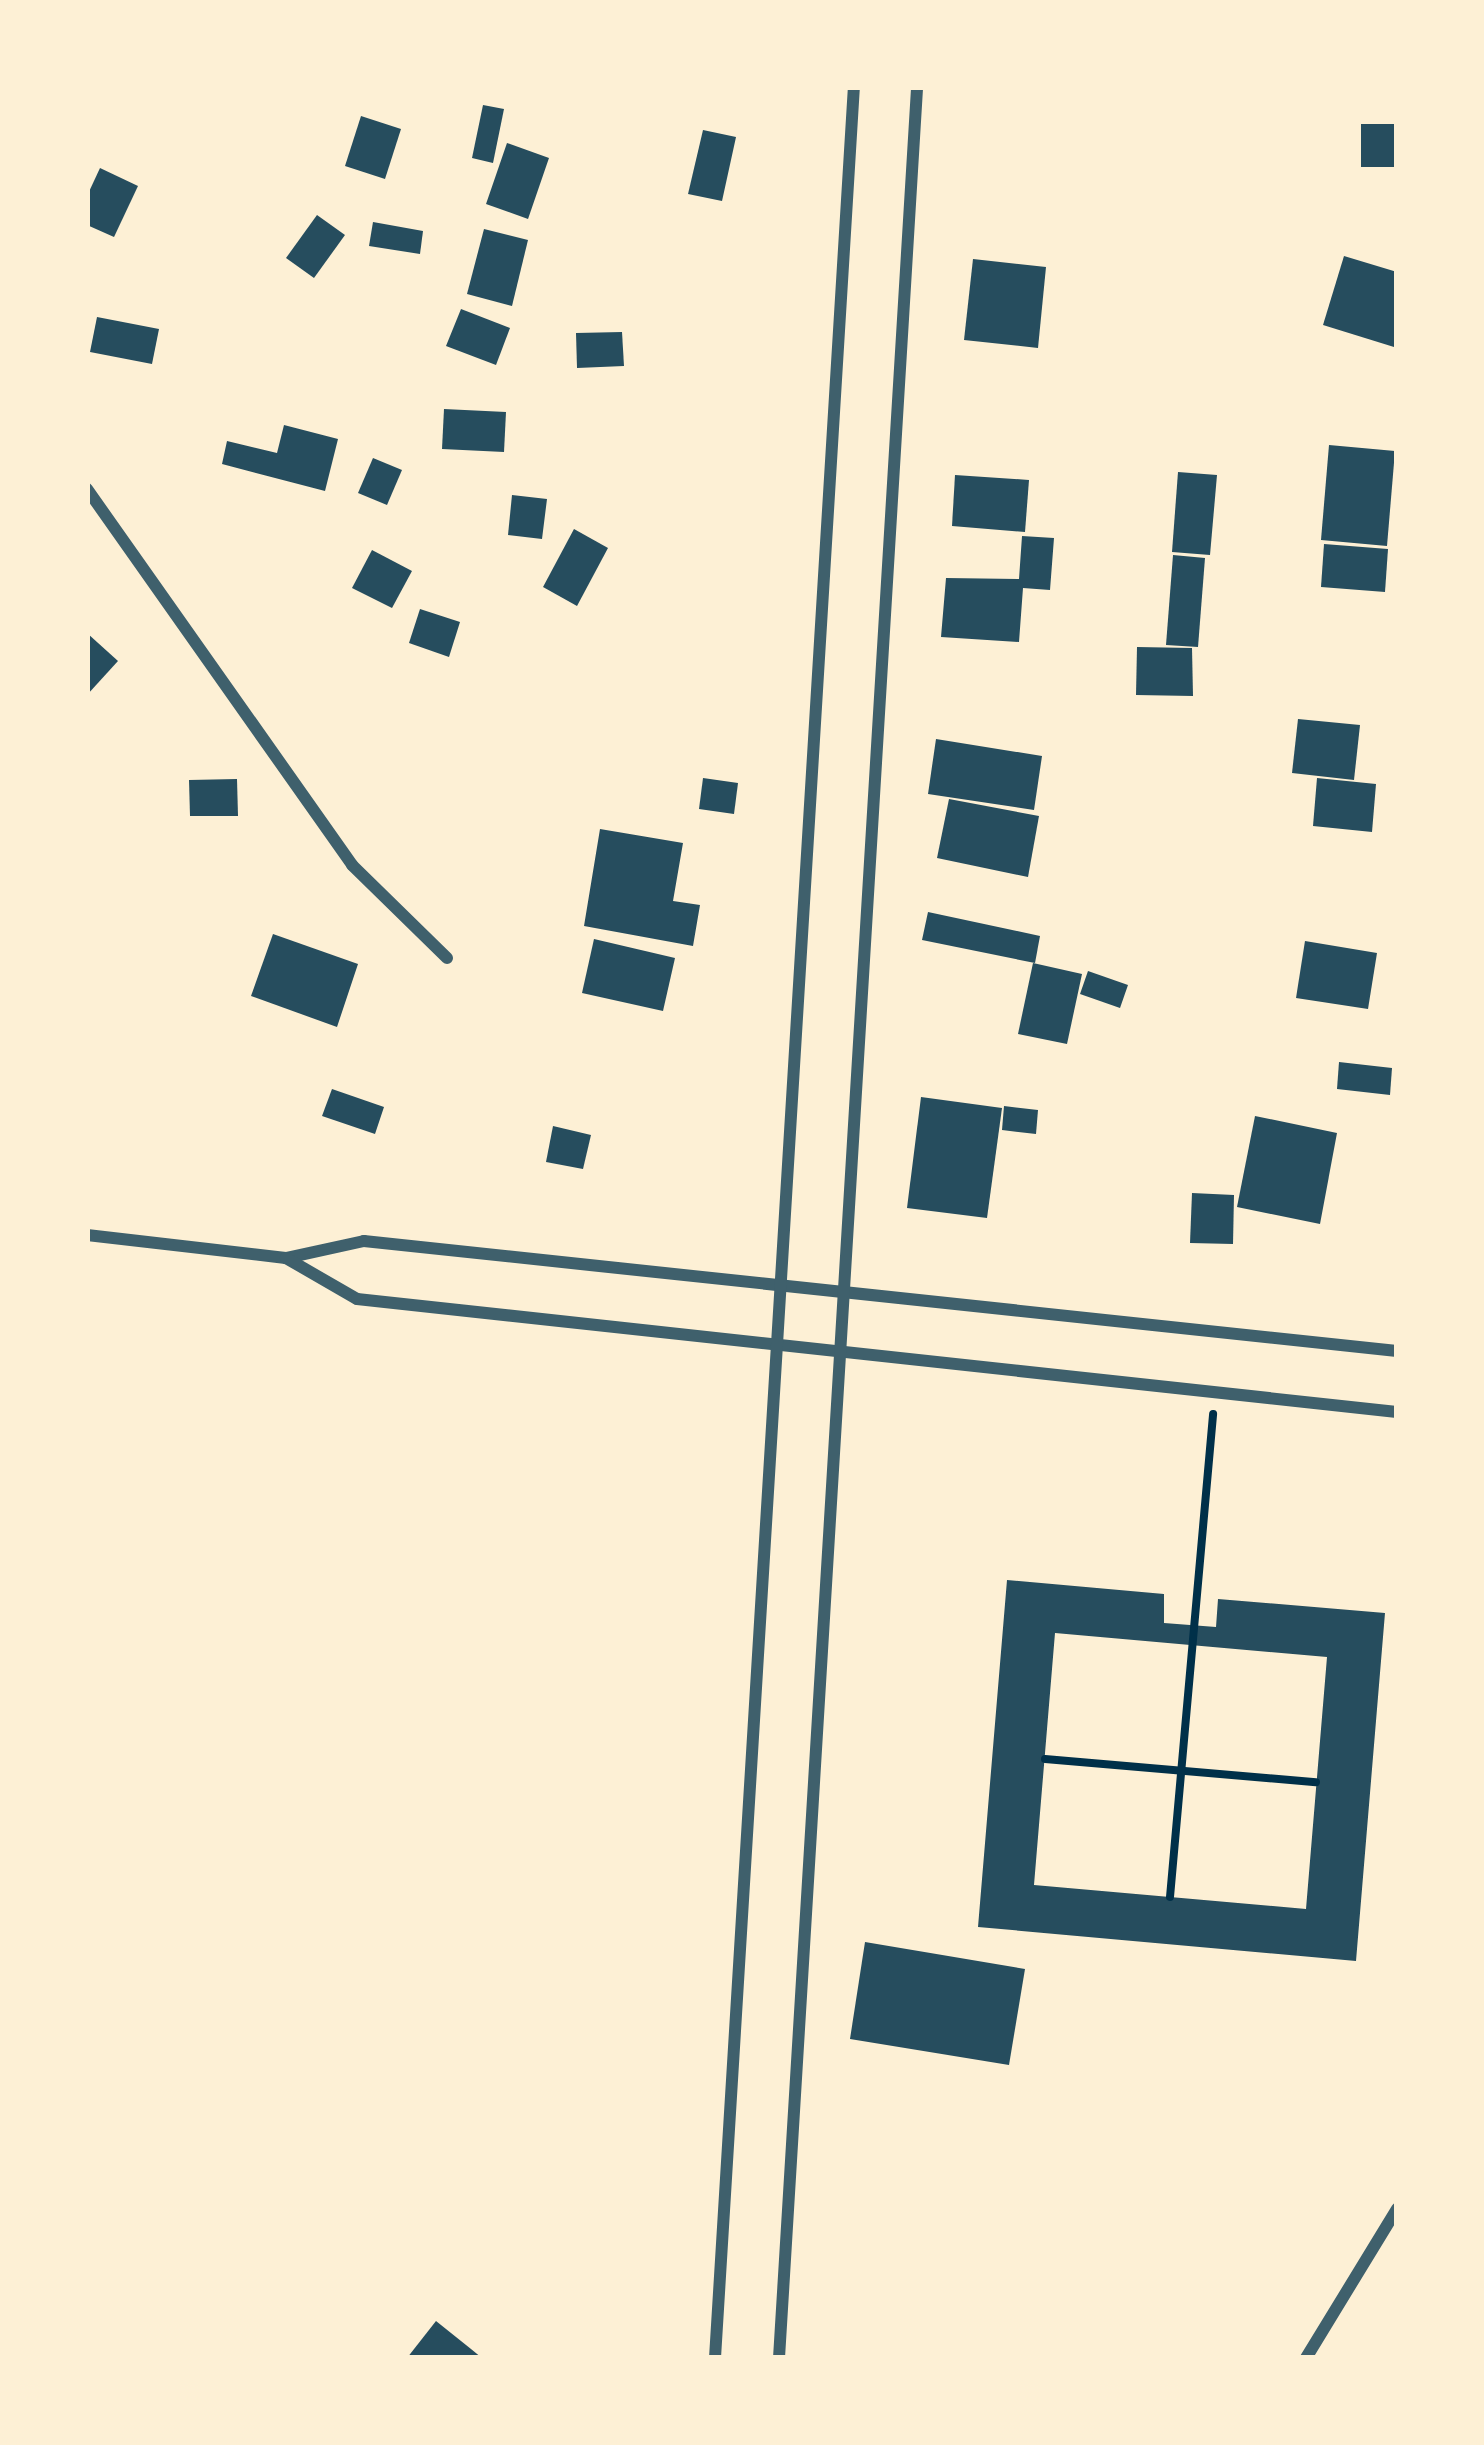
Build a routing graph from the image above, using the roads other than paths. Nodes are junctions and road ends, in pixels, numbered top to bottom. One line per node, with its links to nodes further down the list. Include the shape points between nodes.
1 (854, 87): 7 (street)
2 (916, 87): 8 (street)
3 (87, 489): 4 (street, via 352,866)
4 (447, 958)
5 (87, 1235): 6 (street)
6 (286, 1258): 7 (street, via 364,1241); 9 (street, via 357,1299)
7 (780, 1286): 8 (street); 9 (street)
8 (842, 1292): 10 (street); 11 (street)
9 (777, 1345): 11 (street); 14 (street)
10 (1397, 1351)
11 (839, 1352): 12 (street); 15 (street)
12 (1397, 1412)
13 (1397, 2209): 16 (street)
14 (715, 2358)
15 (778, 2358)
16 (1306, 2358)

